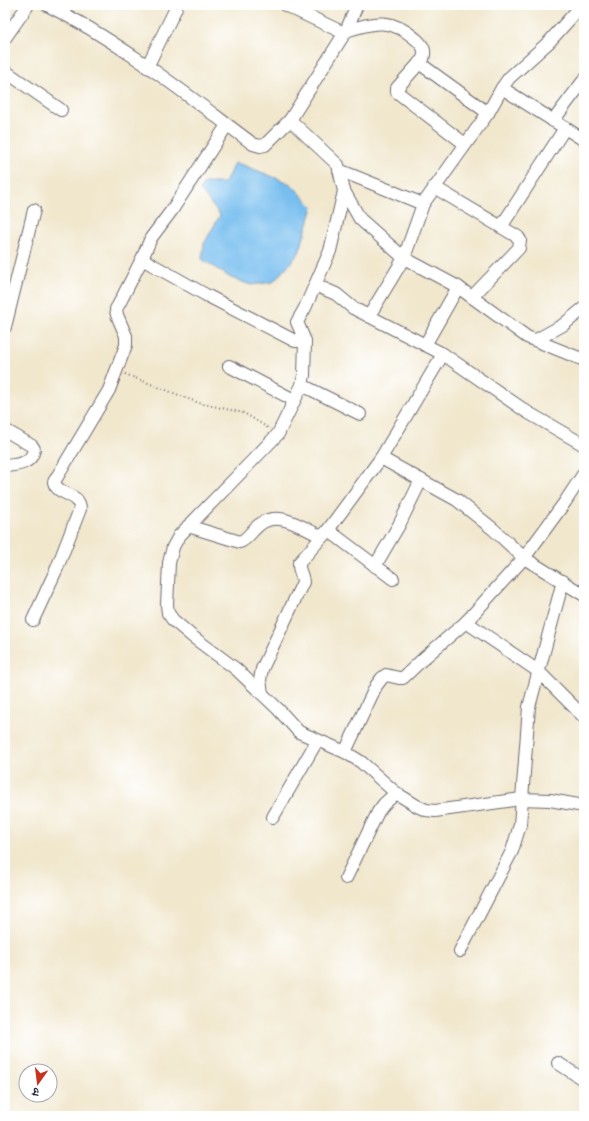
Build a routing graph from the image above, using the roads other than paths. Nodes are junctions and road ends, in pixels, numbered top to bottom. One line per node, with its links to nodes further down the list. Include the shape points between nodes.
1 (28, 5): 8 (street)
2 (47, 5): 10 (street, via 104,37)
3 (285, 5): 7 (street)
4 (357, 5): 7 (street)
5 (583, 5): 13 (street)
6 (176, 8): 10 (street)
7 (345, 32): 9 (street, via 378,23 397,26 424,48 425,52); 16 (street)
8 (5, 38)
9 (419, 63): 15 (street); 21 (street, via 397,88 398,92)
10 (147, 67): 18 (street)
11 (5, 71): 14 (street)
12 (584, 80): 17 (street)
13 (502, 88): 15 (street); 17 (street)
14 (62, 110)
15 (488, 113): 21 (street)
16 (290, 120): 18 (street, via 265,145 260,146 253,144); 22 (street, via 338,165)
17 (553, 121): 19 (street)
18 (227, 125): 29 (street, via 151,238)
19 (565, 128): 20 (street); 27 (street)
20 (584, 140)
21 (465, 144): 23 (street)
22 (339, 170): 24 (street); 25 (street)
23 (434, 187): 25 (street); 27 (street)
24 (344, 191): 28 (street, via 360,219); 30 (street, via 330,251)
25 (423, 204): 28 (street)
26 (34, 210): 35 (street)
27 (501, 227): 32 (street, via 518,237 519,248)
28 (404, 258): 31 (street); 34 (street)
29 (142, 259): 37 (street, via 294,341); 58 (street, via 116,309 116,315 127,340 108,390 54,482 58,489 78,500 80,509)
30 (315, 285): 34 (street, via 336,294 353,308); 37 (street, via 297,322)
31 (458, 287): 32 (street); 38 (street)
32 (472, 297): 36 (street, via 527,337)
33 (584, 308): 36 (street, via 563,325)
34 (369, 316): 38 (street)
35 (6, 319)
36 (536, 340): 40 (street)
37 (305, 341): 42 (street)
38 (425, 345): 39 (street)
39 (443, 354): 46 (street, via 527,412); 47 (street)
40 (584, 360)
41 (230, 366): 43 (street)
42 (302, 385): 43 (street); 44 (street)
43 (294, 400): 51 (street, via 278,434)
44 (360, 414)
45 (5, 430): 48 (street, via 34,449 27,462)
46 (584, 445)
47 (381, 458): 50 (street); 52 (street)
48 (5, 466)
49 (584, 473): 53 (street, via 566,502)
50 (421, 480): 53 (street, via 457,500); 54 (street)
51 (188, 526): 52 (street, via 240,542 265,520 278,518); 61 (street, via 173,546 169,563 168,613 173,620 236,669)
52 (325, 534): 54 (street); 61 (street, via 299,563 298,568 303,582 262,670)
53 (524, 558): 56 (street); 59 (street)
54 (375, 566): 55 (street)
55 (393, 580)
56 (563, 582): 57 (street); 60 (street)
57 (584, 595)
58 (33, 620)
59 (466, 622): 60 (street); 64 (street, via 403,678 386,675 382,678)
60 (538, 672): 62 (street); 66 (street, via 529,707)
61 (262, 694): 63 (street, via 299,732)
62 (584, 717)
63 (317, 740): 64 (street); 68 (street)
64 (345, 752): 65 (street, via 361,762)
65 (396, 793): 66 (street, via 417,806 435,811); 69 (street, via 378,812)
66 (521, 798): 67 (street); 70 (street, via 520,825 512,851)
67 (584, 806)
68 (273, 817)
69 (346, 878)
70 (460, 951)
71 (558, 1063): 72 (street)
72 (584, 1080)

